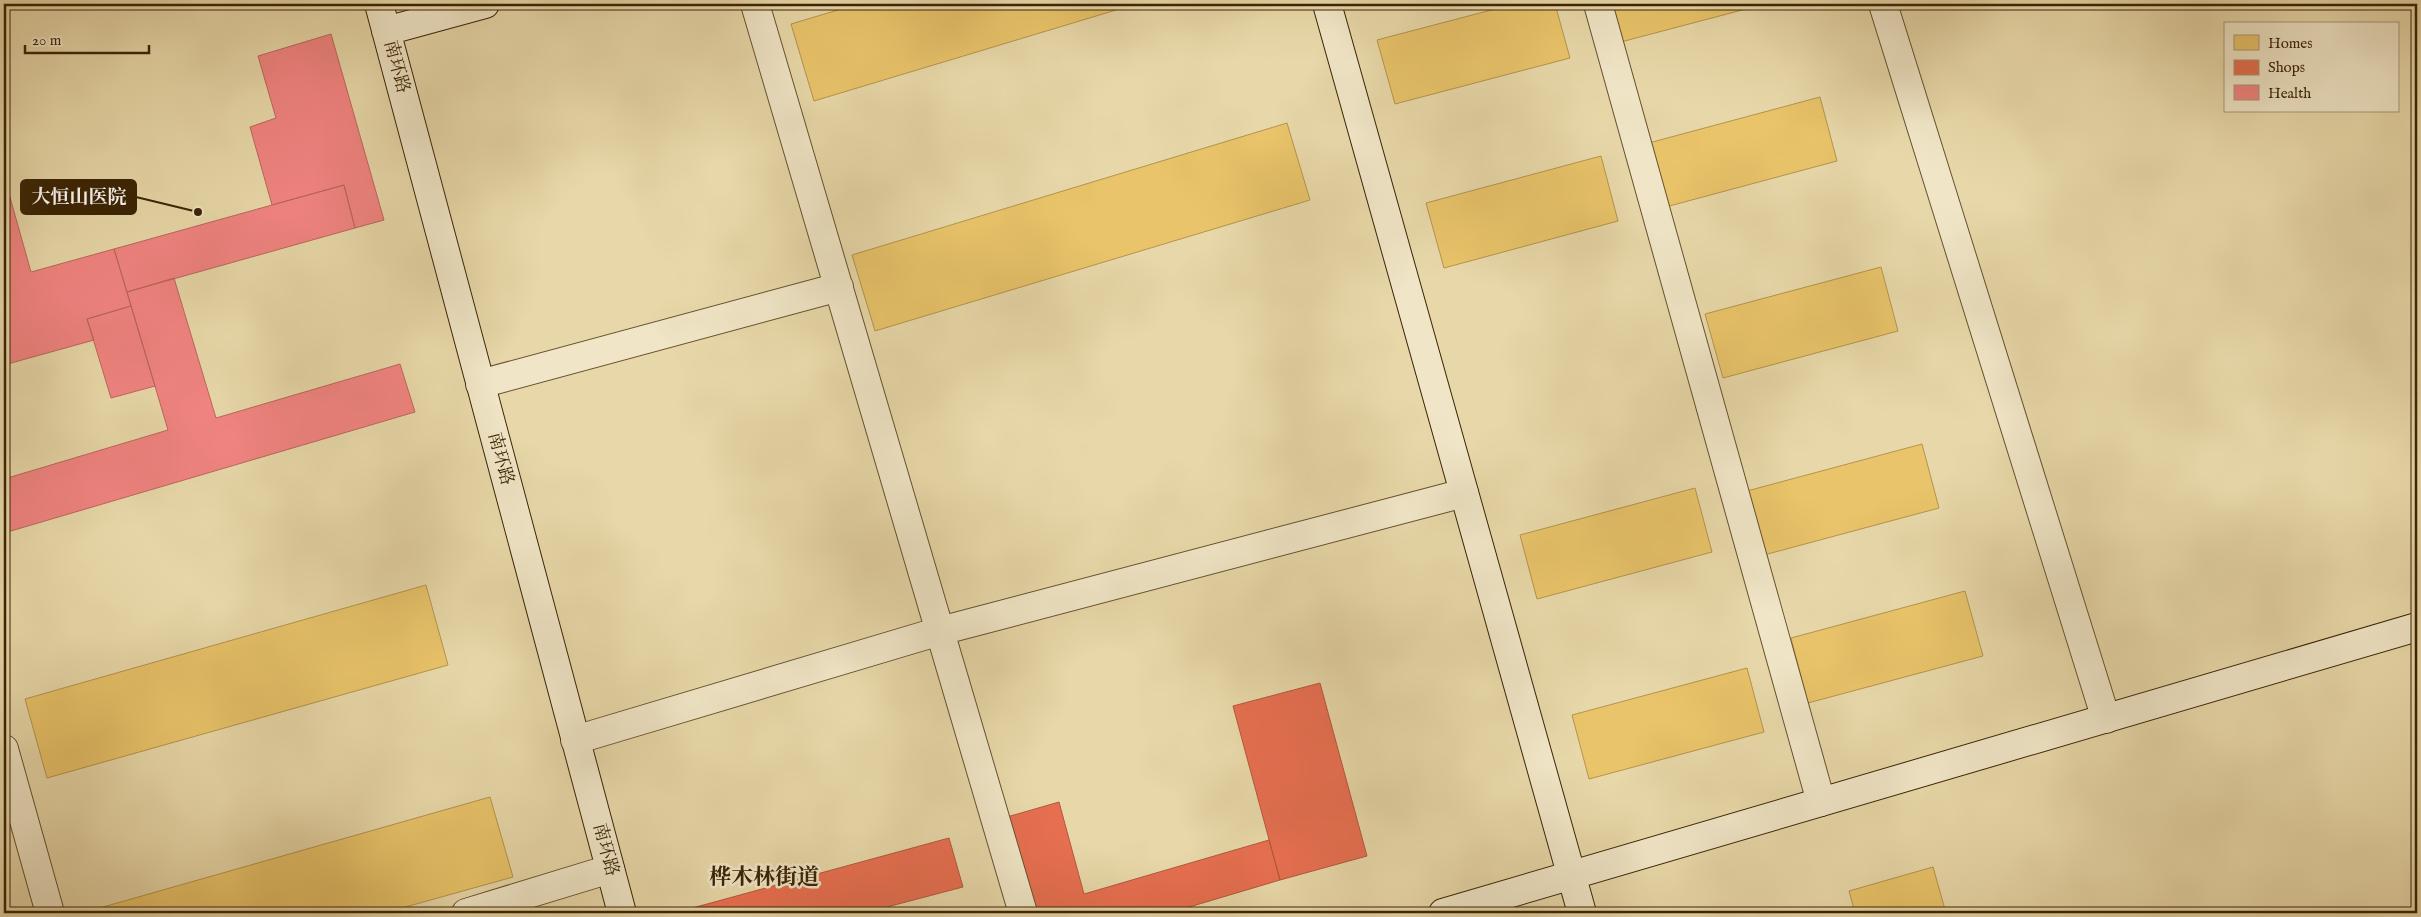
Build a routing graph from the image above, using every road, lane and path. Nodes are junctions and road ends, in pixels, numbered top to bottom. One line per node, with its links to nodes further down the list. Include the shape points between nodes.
1 (379, 4): 7 (street, 南环路)
2 (485, 4): 7 (street)
3 (755, 4): 8 (street)
4 (1327, 4): 10 (street)
5 (1598, 4): 16 (street)
6 (1883, 4): 13 (street)
7 (386, 31): 9 (street, 南环路)
8 (838, 286): 9 (street); 12 (street)
9 (480, 384): 14 (street, 南环路)
10 (1464, 493): 12 (street); 18 (street)
11 (2417, 627): 13 (street)
12 (940, 631): 14 (street); 22 (street)
13 (2106, 719): 16 (street)
14 (575, 740): 17 (street, 南环路)
15 (4, 749): 19 (street)
16 (1821, 802): 18 (street)
17 (610, 869): 20 (street); 21 (street, 南环路)
18 (1571, 877): 23 (street); 24 (street)
19 (50, 913)
20 (466, 913)
21 (622, 913)
22 (1023, 913)
23 (1443, 913)
24 (1582, 913)

